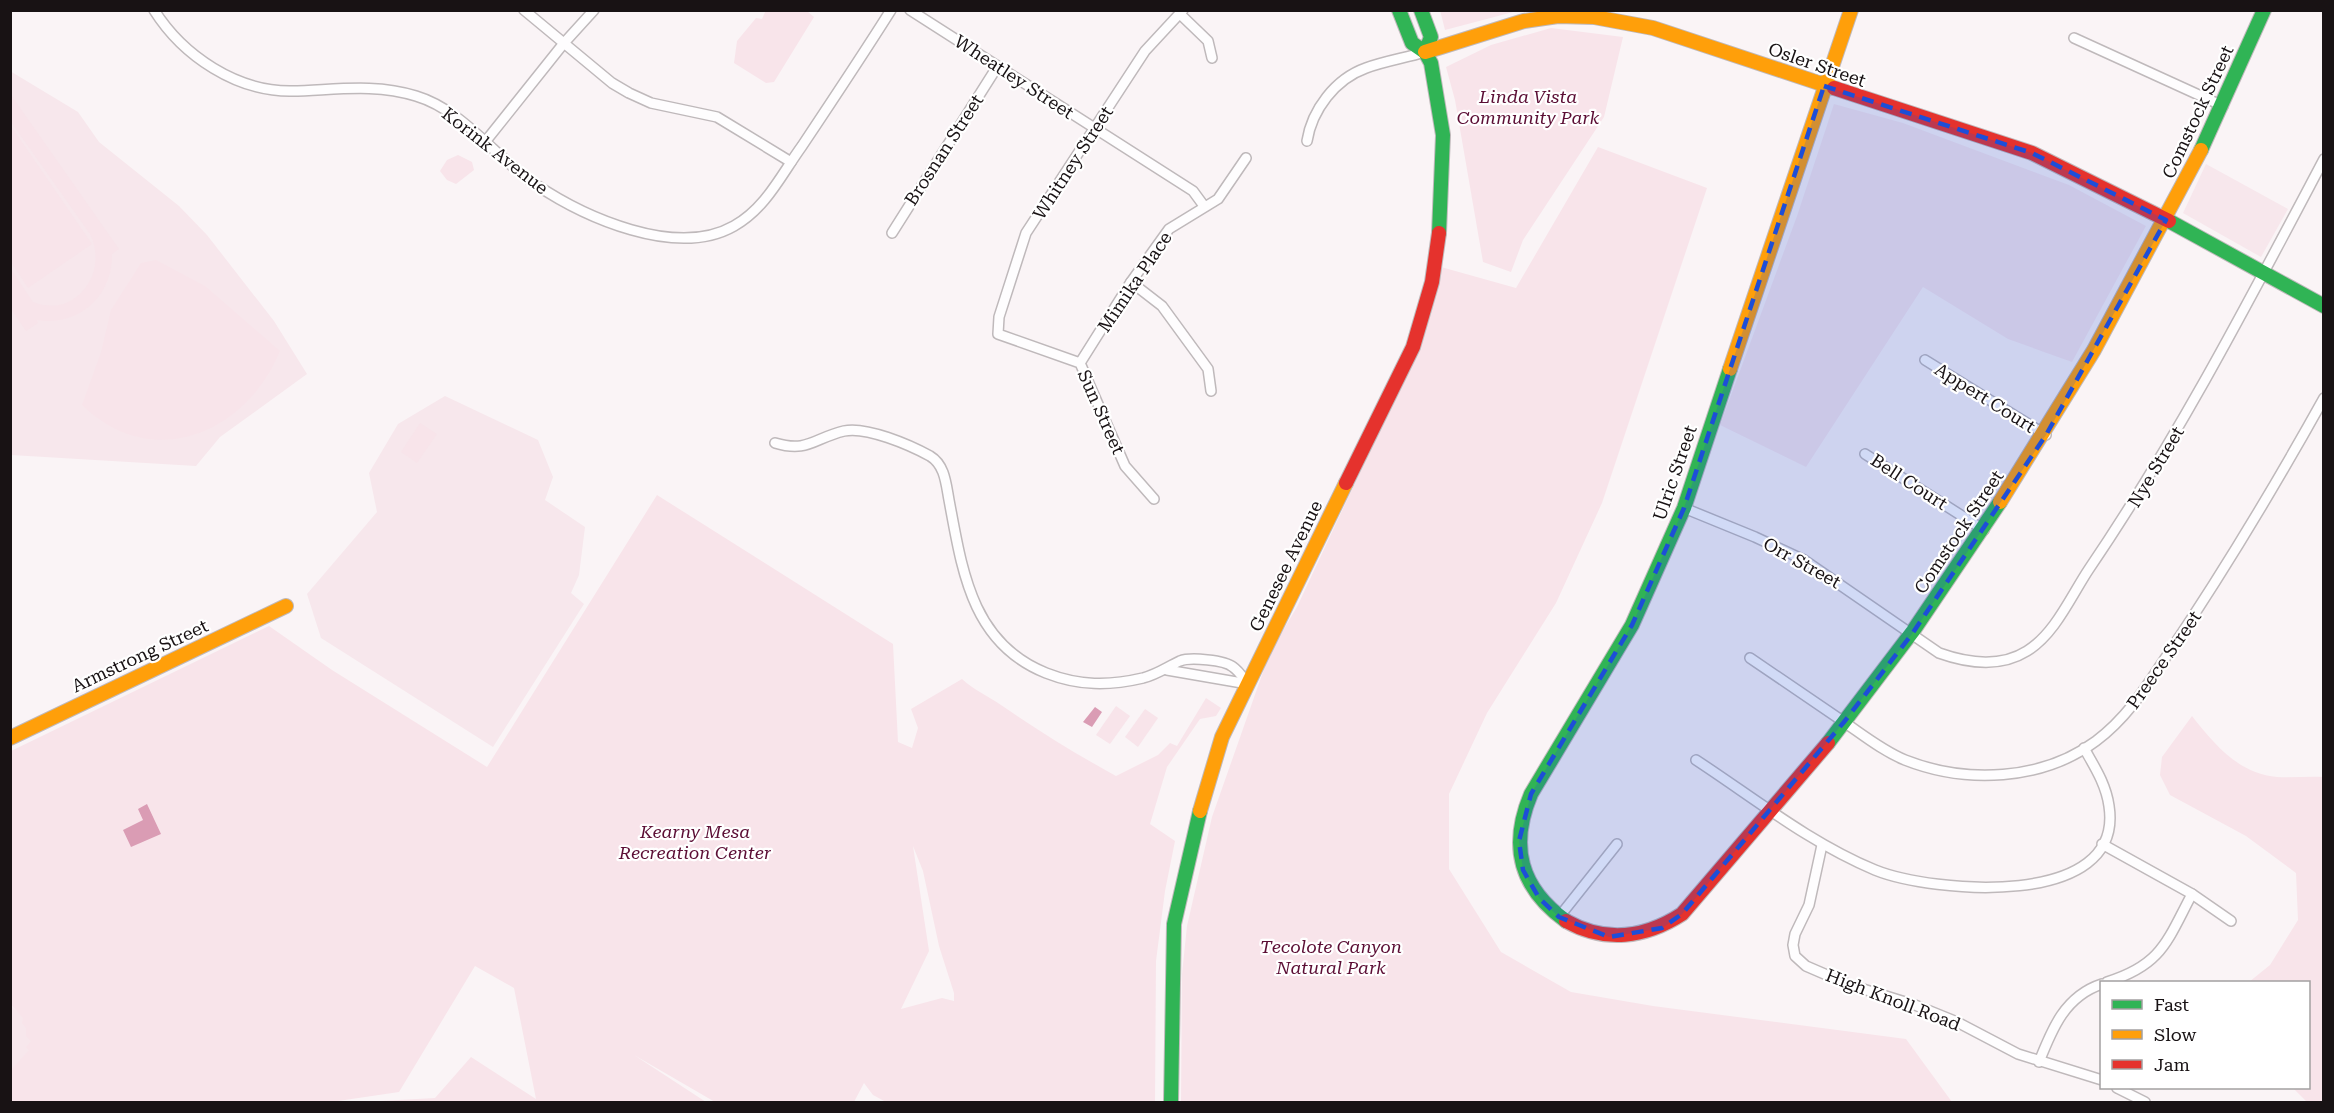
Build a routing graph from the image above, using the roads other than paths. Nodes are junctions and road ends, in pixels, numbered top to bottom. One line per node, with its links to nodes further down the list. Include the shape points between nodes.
1 (154, 10): 20 (street, Korink Avenue, via 187,51 257,87 290,91 392,89 419,96 451,113)
2 (524, 10): 12 (street)
3 (594, 10): 12 (street)
4 (891, 10): 23 (street, Korink Avenue)
5 (910, 10): 15 (street, Wheatley Street)
6 (1399, 10): 13 (street, Genesee Avenue, via 1412,43)
7 (1421, 10): 13 (street, Genesee Avenue, via 1431,37)
8 (1851, 10): 16 (street, Ulric Street)
9 (2264, 10): 17 (street, Comstock Street)
10 (1182, 12): 14 (street, via 1208,41); 18 (street, Whitney Street, via 1145,51)
11 (2074, 38): 17 (street)
12 (564, 43): 20 (street); 23 (street, via 628,93 651,103 717,117)
13 (1425, 52): 16 (street, Osler Street, via 1539,18 1584,16 1653,28); 19 (street, Osler Street, via 1347,77 1326,97 1310,123); 45 (street, Genesee Avenue, via 1437,86 1443,135 1442,215 1432,282 1413,347)
14 (1212, 58)
15 (997, 67): 18 (street, Wheatley Street); 26 (street, Brosnan Street)
16 (1824, 86): 25 (street, Osler Street, via 2032,153); 39 (street, Ulric Street)
17 (2223, 106): 25 (street, Comstock Street)
18 (1096, 129): 24 (street, Wheatley Street, via 1193,191); 30 (street, Whitney Street, via 1026,233 999,316)
19 (1307, 141)
20 (485, 142): 23 (street, Korink Avenue, via 555,197 598,218 657,235 688,238 734,227 757,210)
21 (1246, 158): 24 (street, Mimika Place, via 1218,199)
22 (2324, 159): 27 (street, Nye Street)
23 (790, 162)
24 (1204, 206): 28 (street, Mimika Place, via 1169,229)
25 (2166, 220): 27 (street, Osler Street); 35 (street, Comstock Street)
26 (892, 232)
27 (2265, 272): 29 (street, Osler Street); 42 (street, Nye Street, via 2144,489 2047,633 2018,657 1986,663 1939,653)
28 (1131, 282): 32 (street, Mimika Place); 33 (street, via 1162,306 1208,369)
29 (2324, 306)
30 (998, 334): 32 (street, Sun Street)
31 (1925, 360): 35 (street, Appert Court)
32 (1080, 363): 38 (street, Sun Street, via 1125,466)
33 (1211, 390)
34 (2324, 398): 48 (street, Preece Street, via 2192,622 2143,694 2129,711)
35 (2046, 435): 40 (street, Comstock Street)
36 (775, 443): 44 (street, via 796,448 843,431 864,430 931,457 943,470 970,598 984,623 1011,651 1044,672 1082,683 1124,682)
37 (1865, 454): 40 (street, Bell Court)
38 (1154, 500)
39 (1684, 508): 42 (street, Orr Street, via 1804,560); 55 (street, Ulric Street, via 1632,625 1522,814 1519,842 1523,870 1539,898)
40 (1984, 530): 42 (street, Comstock Street)
41 (285, 606): 47 (street, Armstrong Street)
42 (1912, 634): 46 (street, Comstock Street)
43 (1750, 658): 46 (street, Preece Street)
44 (1167, 670): 45 (street); 45 (street, via 1181,661 1207,660 1233,666)
45 (1248, 684): 62 (street, Genesee Avenue, via 1222,737 1205,788 1173,924)
46 (1844, 722): 48 (street, Preece Street, via 1905,760 1947,773 2006,775 2052,764); 50 (street, Comstock Street)
47 (10, 738)
48 (2084, 748): 52 (street, via 2103,781 2110,807)
49 (1696, 760): 50 (street)
50 (1773, 811): 53 (street); 55 (street, Comstock Street, via 1682,914 1662,928 1636,936 1609,937)
51 (1617, 844): 55 (street)
52 (2102, 844): 53 (street, via 2083,866 2052,881 1982,888 1907,879); 54 (street)
53 (1822, 845): 59 (street, High Knoll Road, via 1809,905 1795,934 1795,956 1806,966 1850,985 1916,1005)
54 (2192, 894): 56 (street); 57 (street, via 2166,944 2150,964)
55 (1559, 918)
56 (2231, 921)
57 (2110, 981)
58 (2100, 985): 59 (street, via 2070,1004 2055,1022)
59 (2039, 1062): 60 (street, High Knoll Road)
60 (2100, 1079)
61 (2119, 1089): 63 (street)
62 (1171, 1102)
63 (2145, 1102)

